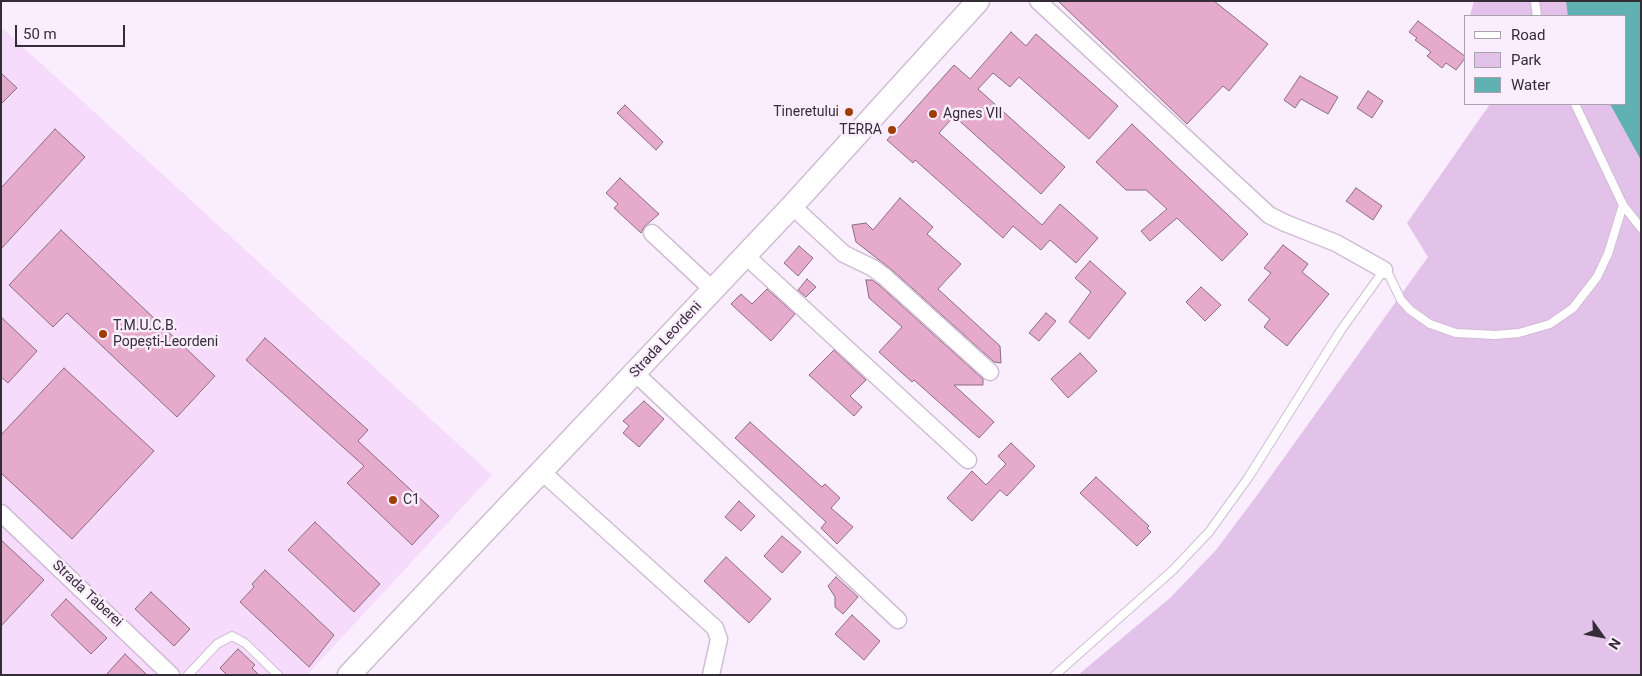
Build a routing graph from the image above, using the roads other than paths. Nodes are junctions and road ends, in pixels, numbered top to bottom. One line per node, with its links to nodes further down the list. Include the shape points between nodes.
1 (978, 1): 7 (main road, Strada Leordeni)
2 (1038, 1): 11 (street, via 1269,215 1351,249)
3 (1535, 1): 4 (lane)
4 (1537, 15)
5 (1575, 105): 6 (lane)
6 (1624, 205): 8 (lane); 11 (lane, via 1597,277 1573,308 1539,328 1495,335 1443,330 1410,310)
7 (792, 206): 10 (main road, Strada Leordeni); 13 (street, via 844,254 885,277)
8 (1641, 228)
9 (652, 232): 12 (street)
10 (746, 256): 12 (main road, Strada Leordeni); 15 (street)
11 (1384, 270): 24 (lane, via 1209,532 1173,570)
12 (713, 290): 14 (main road, Strada Leordeni)
13 (990, 372)
14 (634, 373): 16 (main road, Strada Leordeni); 18 (street)
15 (968, 460)
16 (541, 471): 22 (main road, Strada Leordeni); 23 (street, via 715,628 719,639)
17 (1, 513): 20 (street, Strada Taberei)
18 (898, 620)
19 (276, 674): 21 (lane, via 245,643 232,636 217,644)
20 (172, 675)
21 (188, 675)
22 (349, 675)
23 (711, 675)
24 (1055, 675)

